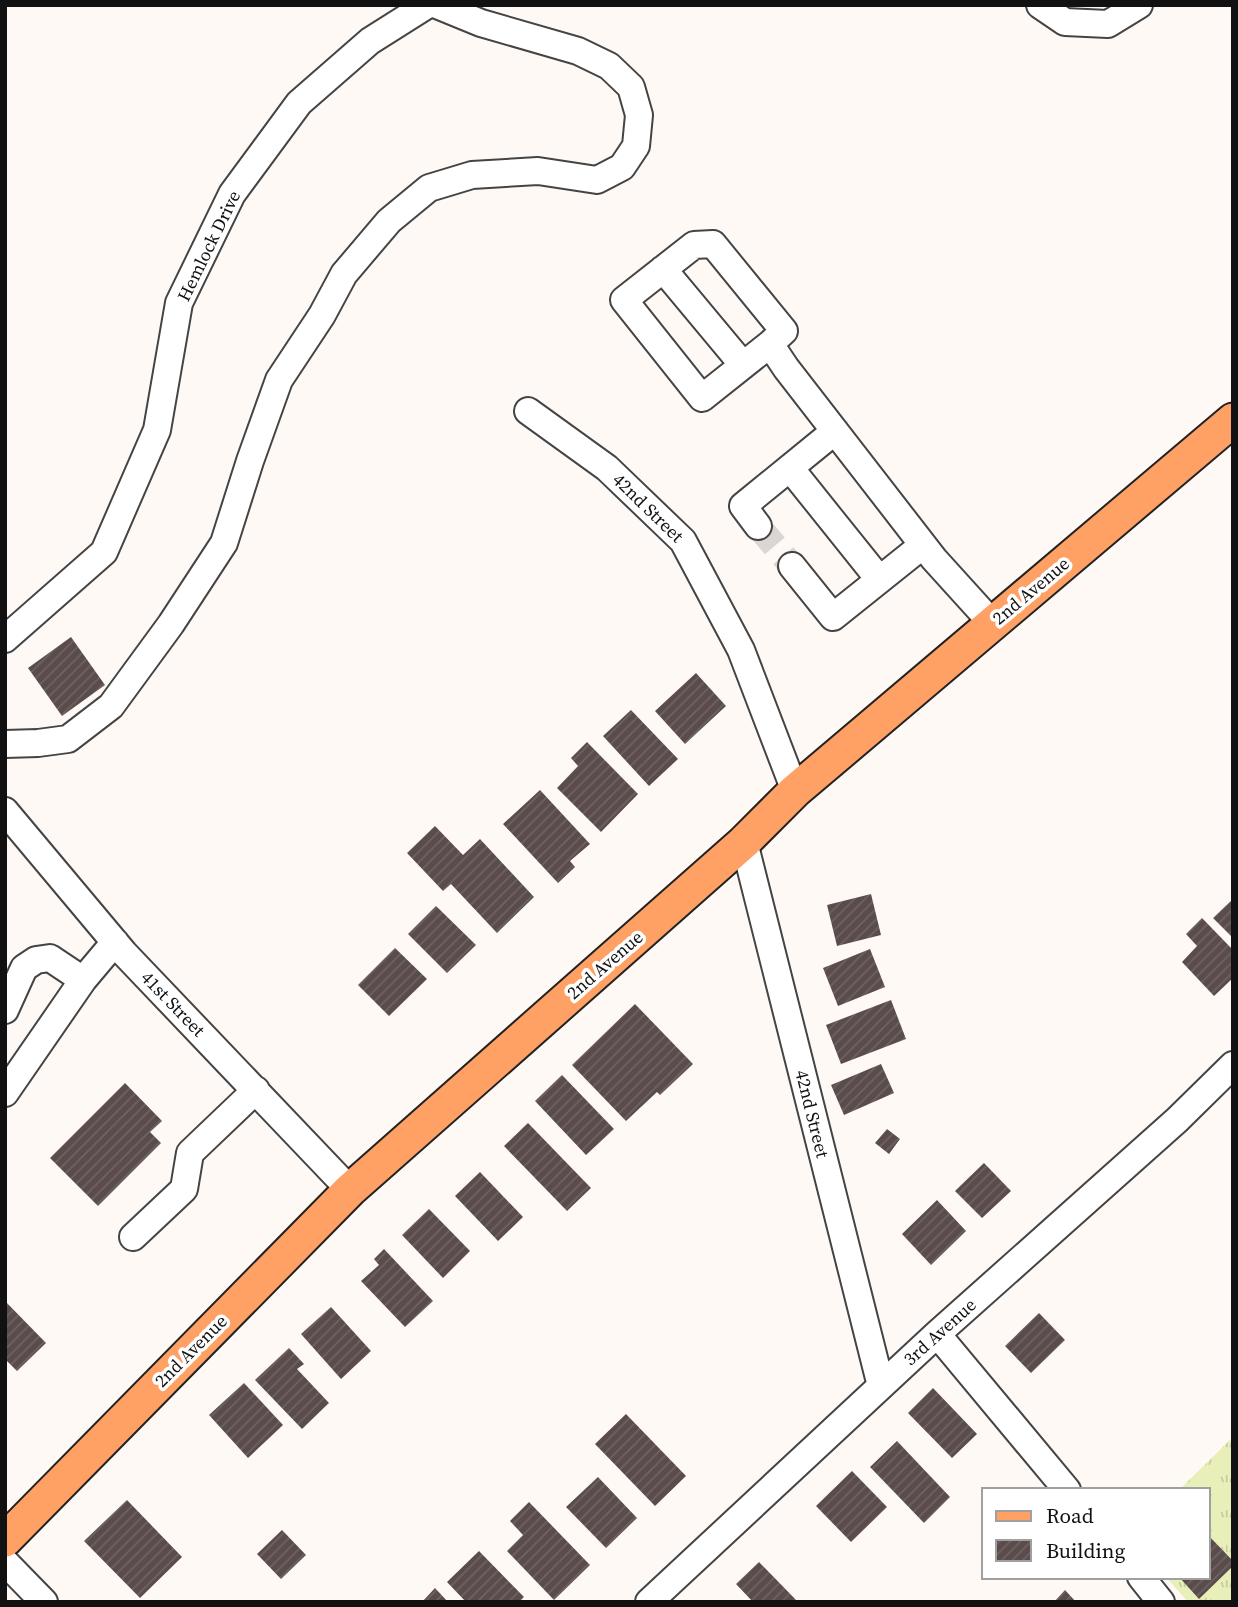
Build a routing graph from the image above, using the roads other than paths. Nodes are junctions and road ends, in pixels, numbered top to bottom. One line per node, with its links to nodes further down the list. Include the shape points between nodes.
1 (427, 5): 17 (street, Hemlock Drive, via 370,41 299,103 232,194 179,303 157,430 104,552)
2 (437, 5): 18 (street, via 578,51 609,66 631,87 639,115 636,146 622,167 597,180 538,170 472,174 429,188 389,221 344,274 279,380 224,543 134,675 111,706 68,739)
3 (1040, 5): 4 (street, via 1065,22 1108,24)
4 (1139, 5)
5 (663, 269): 6 (street, via 694,245 713,244 784,331); 7 (street); 7 (street, via 624,300 702,398)
6 (770, 344): 7 (street); 10 (street)
7 (743, 365)
8 (527, 411): 19 (street, 42nd Street, via 607,468 683,541 741,650)
9 (1233, 419): 16 (main road, 2nd Avenue)
10 (835, 431): 11 (street); 13 (street)
11 (790, 468): 12 (street, via 743,506); 15 (street)
12 (758, 526)
13 (923, 545): 15 (street); 16 (street)
14 (792, 566): 15 (street, via 833,617)
15 (879, 579)
16 (992, 623): 19 (main road, 2nd Avenue)
17 (5, 639)
18 (5, 744)
19 (795, 791): 21 (main road, 2nd Avenue)
20 (5, 811): 22 (street, 41st Street)
21 (744, 842): 28 (main road, 2nd Avenue); 31 (street, 42nd Street)
22 (115, 942): 23 (street); 26 (street, 41st Street)
23 (83, 980): 24 (street, via 50,958 36,960 24,968); 27 (street)
24 (5, 1010)
25 (1233, 1065): 30 (street, 3rd Avenue, via 1177,1121)
26 (256, 1090): 28 (street, 41st Street); 29 (street, via 190,1153 184,1189)
27 (5, 1093)
28 (350, 1190): 33 (main road, 2nd Avenue)
29 (133, 1237)
30 (937, 1334): 31 (street, 3rd Avenue); 32 (street)
31 (881, 1385): 37 (street, 3rd Avenue)
32 (1065, 1488)
33 (5, 1540)
34 (5, 1562): 36 (street)
35 (1142, 1579): 38 (street)
36 (44, 1602)
37 (649, 1602)
38 (1161, 1602)

